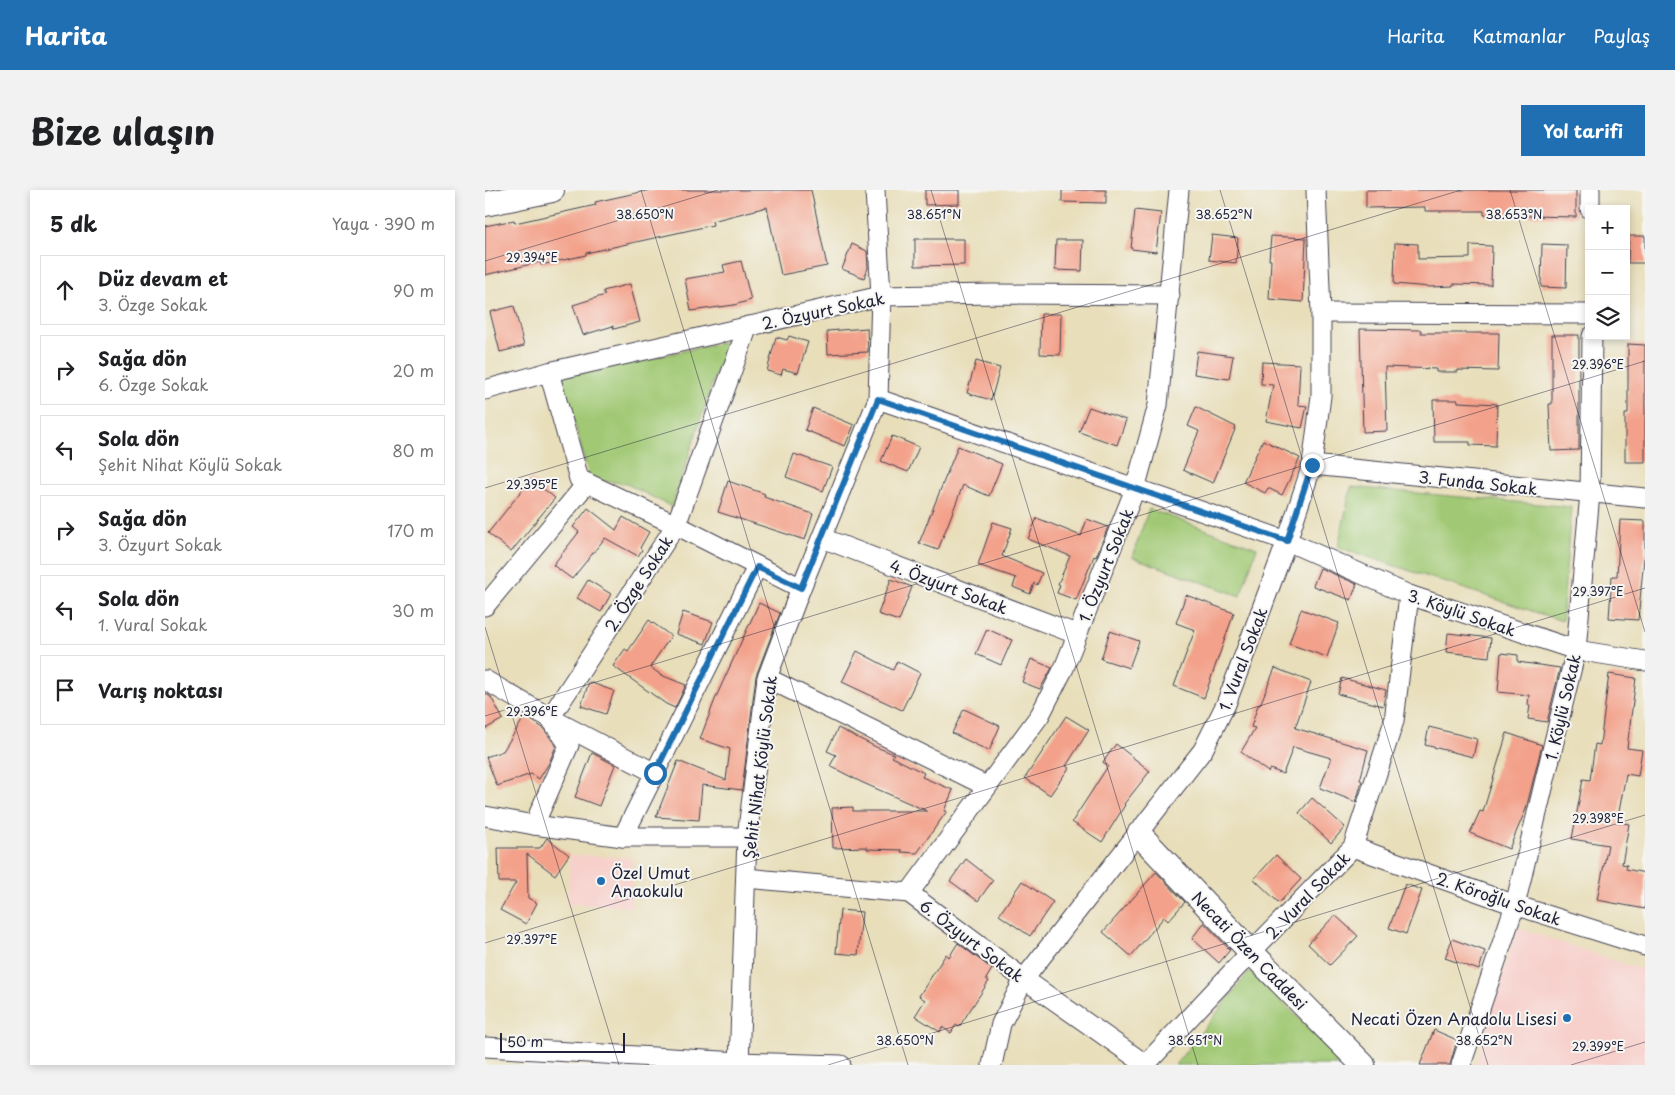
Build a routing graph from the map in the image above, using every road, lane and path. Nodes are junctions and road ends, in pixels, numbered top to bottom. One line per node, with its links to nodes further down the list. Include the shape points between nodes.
1 (552, 190): 6 (street)
2 (875, 190): 9 (street, Şehit Nihat Köylü Sokak)
3 (1179, 190): 8 (street, 1. Özyurt Sokak)
4 (1316, 190): 10 (street, 1. Vural Sokak)
5 (1590, 190): 7 (street)
6 (485, 204)
7 (1590, 205)
8 (1170, 295): 9 (street, 2. Özyurt Sokak); 19 (street, 1. Özyurt Sokak, via 1158,405)
9 (881, 296): 12 (street, 2. Özyurt Sokak); 16 (street, Şehit Nihat Köylü Sokak)
10 (1321, 313): 11 (street); 17 (street, 1. Vural Sokak, via 1321,396)
11 (1585, 314)
12 (748, 326): 14 (street, 2. Özyurt Sokak); 22 (street, 2. Özge Sokak)
13 (1592, 340): 20 (street, 1. Köylü Sokak)
14 (549, 372): 15 (street, 2. Özyurt Sokak); 18 (street, via 579,479)
15 (485, 390)
16 (878, 399): 19 (street, 3. Köylü Sokak); 23 (street, Şehit Nihat Köylü Sokak)
17 (1312, 465): 20 (street, 3. Funda Sokak); 24 (street, 1. Vural Sokak)
18 (587, 483): 22 (street); 28 (street)
19 (1135, 489): 24 (street, 3. Köylü Sokak); 29 (street, 1. Özyurt Sokak)
20 (1590, 493): 21 (street, 3. Funda Sokak); 30 (street, 1. Köylü Sokak)
21 (1645, 498)
22 (677, 525): 25 (street); 34 (street, 2. Özge Sokak)
23 (822, 538): 26 (street, Şehit Nihat Köylü Sokak); 29 (street, 4. Özyurt Sokak)
24 (1287, 541): 27 (street, 3. Köylü Sokak); 39 (street, 1. Vural Sokak, via 1226,704 1203,750)
25 (757, 567): 26 (street); 35 (street)
26 (801, 588): 32 (street, Şehit Nihat Köylü Sokak)
27 (1409, 595): 30 (street, 3. Köylü Sokak); 42 (street, 2. Vural Sokak, via 1395,721)
28 (485, 606)
29 (1076, 634): 36 (street, 1. Özyurt Sokak, via 1040,715)
30 (1576, 650): 31 (street, 3. Köylü Sokak); 45 (street, 1. Köylü Sokak)
31 (1645, 661)
32 (767, 678): 36 (street); 41 (street, Şehit Nihat Köylü Sokak)
33 (485, 680): 34 (street)
34 (550, 718): 35 (street); 38 (street, via 569,744)
35 (655, 773): 40 (street)
36 (986, 786): 44 (street, 1. Özyurt Sokak)
37 (485, 816): 38 (street)
38 (534, 825): 40 (street)
39 (1139, 834): 47 (street, Necati Özen Caddesi); 48 (street, 1. Vural Sokak)
40 (623, 837): 41 (street)
41 (747, 837): 43 (street, Şehit Nihat Köylü Sokak)
42 (1353, 847): 45 (street, 2. Köroğlu Sokak); 47 (street, 2. Vural Sokak)
43 (746, 878): 44 (street, 6. Özyurt Sokak); 50 (street, Şehit Nihat Köylü Sokak)
44 (909, 893): 48 (street, 6. Özyurt Sokak)
45 (1515, 905): 46 (street, 2. Köroğlu Sokak); 55 (street, 1. Köylü Sokak)
46 (1645, 946)
47 (1251, 952): 51 (street, 2. Vural Sokak); 54 (street, Necati Özen Caddesi)
48 (1024, 979): 51 (street, 6. Özyurt Sokak); 53 (street, 1. Vural Sokak, via 1001,1024)
49 (485, 1047): 50 (street)
50 (739, 1064): 52 (street)
51 (1145, 1064)
52 (841, 1065)
53 (992, 1065)
54 (1363, 1065)
55 (1461, 1065)

